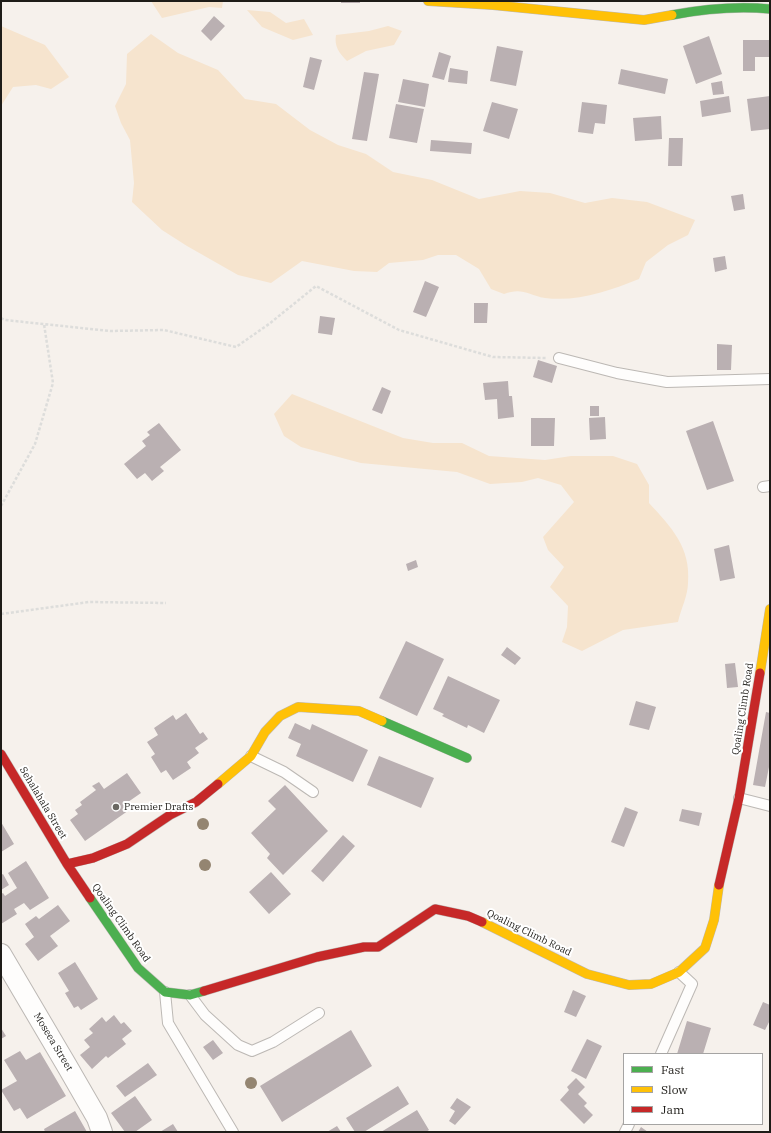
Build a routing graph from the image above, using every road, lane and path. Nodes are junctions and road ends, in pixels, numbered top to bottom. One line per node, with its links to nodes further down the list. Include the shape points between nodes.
1 (428, 1): 2 (street, via 644,20 730,8)
2 (770, 9)
3 (1, 318): 4 (path)
4 (44, 324): 5 (path, via 110,331 164,330 236,347 316,286 399,330 493,357); 7 (path, via 53,383 36,444)
5 (559, 358): 6 (lane, via 616,373 667,382)
6 (770, 379)
7 (1, 506)
8 (166, 603): 10 (path, via 89,602)
9 (770, 609): 15 (street, Qoaling Climb Road)
10 (1, 614)
11 (1, 754): 17 (street, Sehalahala Street)
12 (251, 756): 13 (street, via 265,732 280,716 298,707 358,711); 14 (lane, via 284,772); 17 (street, via 196,802 170,815 127,844 93,858)
13 (467, 758)
14 (313, 792)
15 (739, 798): 16 (lane); 19 (street, Qoaling Climb Road, via 720,880 714,920 705,948)
16 (770, 806)
17 (67, 864): 20 (street, Qoaling Climb Road, via 138,968)
18 (1, 954): 24 (street, Moseea Street, via 97,1118)
19 (679, 972): 21 (street, Qoaling Climb Road, via 651,984 629,985 587,974 468,916 435,909 378,947 364,946 316,957); 23 (lane, via 692,984)
20 (164, 992): 21 (street, Qoaling Climb Road); 25 (lane, via 168,1023)
21 (190, 995): 22 (lane, via 205,1015 238,1045 252,1052 273,1042)
22 (319, 1012)
23 (661, 1053)
24 (102, 1132)
25 (233, 1132)

